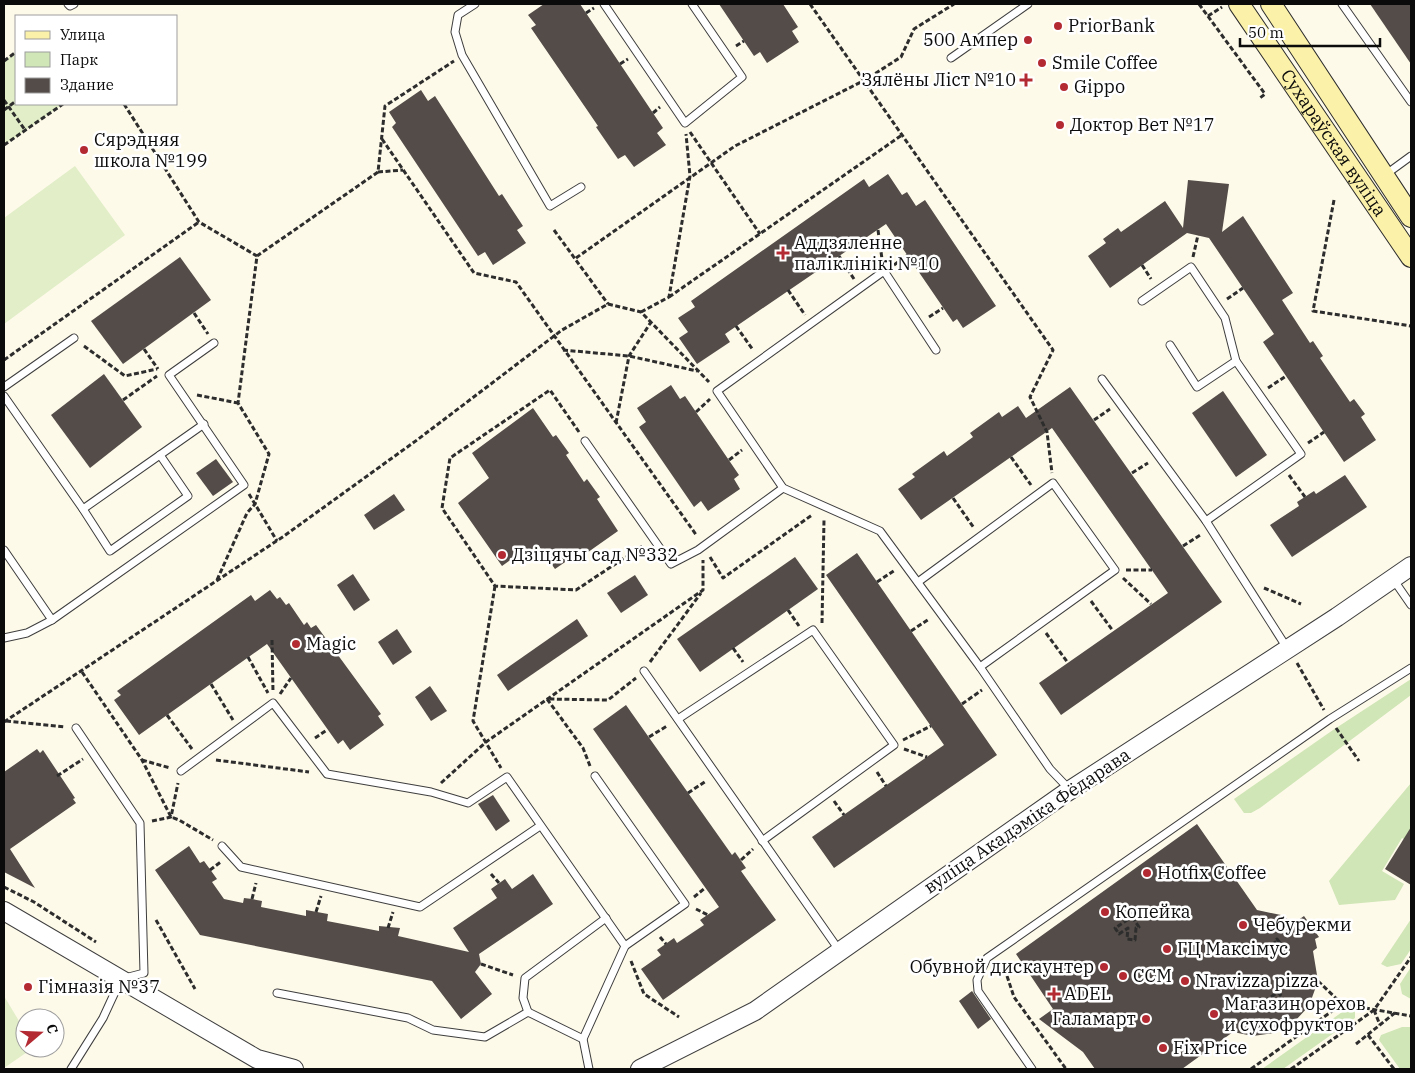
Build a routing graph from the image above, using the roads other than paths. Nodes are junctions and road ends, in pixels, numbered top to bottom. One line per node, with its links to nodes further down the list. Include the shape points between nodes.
1 (68, 4): 2 (lane)
2 (74, 4)
3 (475, 4): 14 (lane, via 458,15 455,32 462,55 550,206)
4 (604, 4): 5 (lane, via 685,123 742,77)
5 (692, 4)
6 (1028, 4): 10 (lane)
7 (1239, 4): 16 (main road, Сухараўская вуліца)
8 (1271, 4): 13 (main road, Сухараўская вуліца)
9 (1342, 4): 11 (lane)
10 (951, 58)
11 (1411, 102)
12 (1411, 156): 13 (lane)
13 (1384, 175): 15 (main road, Сухараўская вуліца)
14 (581, 187)
15 (1411, 217)
16 (1411, 257)
17 (1142, 301): 22 (lane, via 1191,266 1225,318)
18 (74, 338): 24 (lane)
19 (214, 343): 26 (lane, via 169,375)
20 (1170, 345): 22 (lane, via 1197,387)
21 (936, 350): 29 (lane, via 884,271 717,391)
22 (1236, 361): 31 (lane, via 1301,454)
23 (1102, 379): 31 (lane)
24 (4, 387)
25 (4, 396): 30 (lane)
26 (204, 424): 28 (lane); 37 (lane, via 244,485)
27 (585, 441): 29 (lane, via 671,564 704,545)
28 (160, 455): 30 (lane); 30 (lane, via 188,496 110,551)
29 (784, 488): 35 (lane, via 880,531)
30 (83, 509)
31 (1206, 521): 39 (lane)
32 (4, 550): 37 (lane)
33 (1411, 566): 34 (street, вуліца Акадэміка Фёдарава)
34 (1393, 579): 36 (lane); 39 (street, вуліца Акадэміка Фёдарава)
35 (918, 582): 40 (lane); 40 (lane, via 1053,484 1115,570)
36 (1411, 605)
37 (52, 620): 38 (lane, via 27,633)
38 (4, 638)
39 (1287, 648): 47 (street, вуліца Акадэміка Фёдарава)
40 (980, 667): 47 (lane, via 1050,770)
41 (1411, 668): 63 (lane, via 1330,719 987,958 977,980 978,991)
42 (644, 671): 43 (lane)
43 (678, 720): 49 (lane); 49 (lane, via 813,630 894,745)
44 (76, 728): 55 (lane, via 140,823 144,973)
45 (180, 770): 48 (lane, via 273,703 327,774 431,792 468,803 507,777)
46 (595, 776): 53 (lane, via 685,904)
47 (1070, 790): 54 (street, вуліца Акадэміка Фёдарава)
48 (540, 826): 50 (lane, via 420,907 241,867); 52 (lane)
49 (762, 841): 54 (lane)
50 (222, 846)
51 (4, 911): 55 (street)
52 (606, 918): 53 (lane); 57 (lane, via 525,978 522,998)
53 (625, 946): 58 (lane)
54 (839, 950): 62 (street, вуліца Акадэміка Фёдарава, via 755,1011)
55 (121, 979): 59 (lane, via 103,1018); 60 (street, via 257,1058)
56 (277, 993): 57 (lane, via 408,1018 433,1030 485,1037)
57 (528, 1012): 58 (lane)
58 (584, 1039): 61 (lane)
59 (71, 1069)
60 (294, 1069)
61 (589, 1069)
62 (640, 1069)
63 (1032, 1069)

